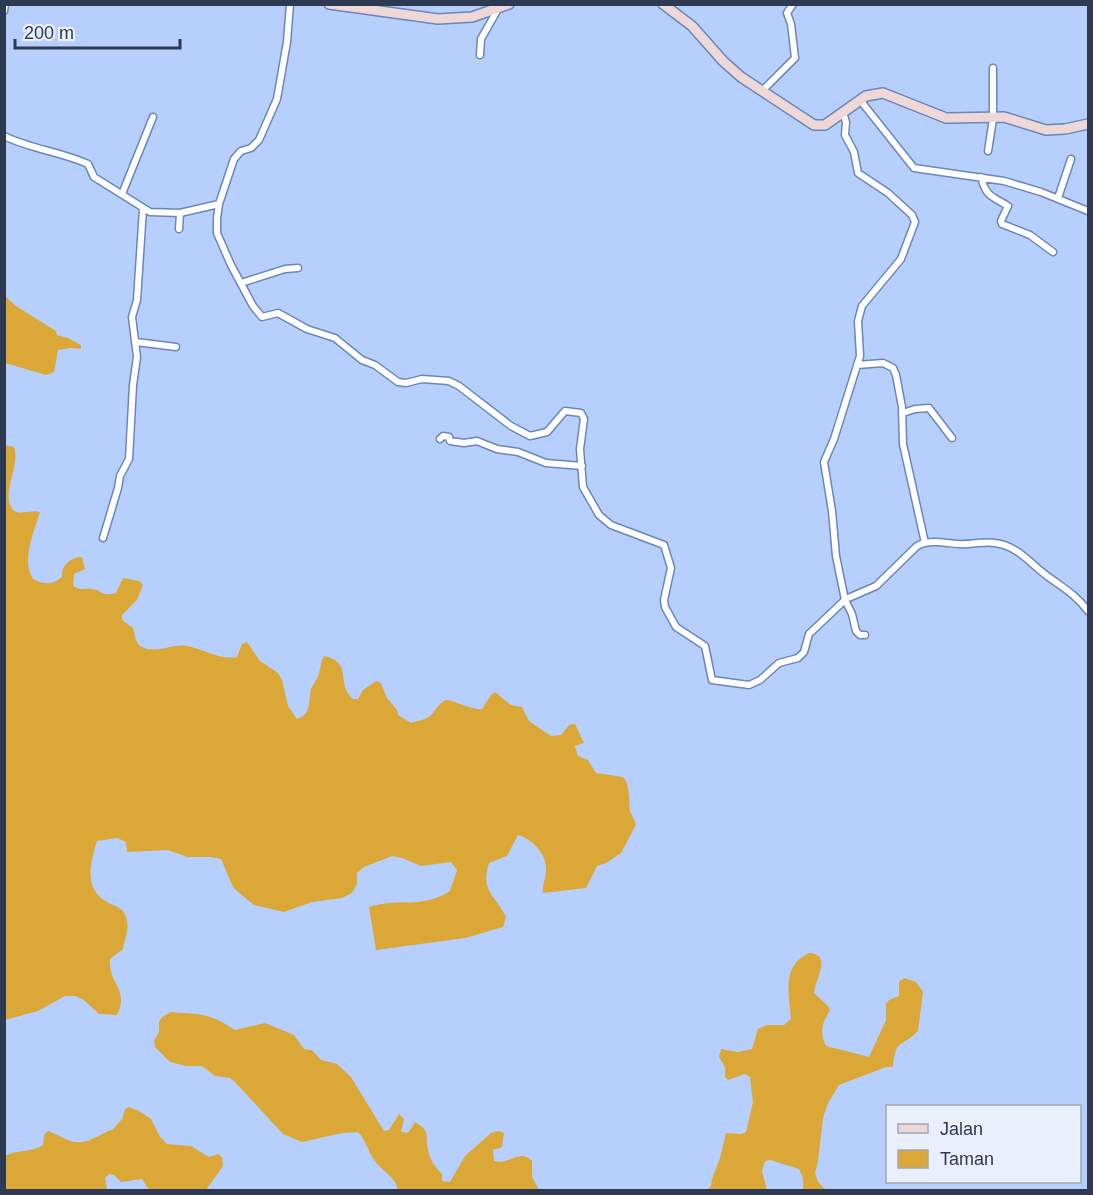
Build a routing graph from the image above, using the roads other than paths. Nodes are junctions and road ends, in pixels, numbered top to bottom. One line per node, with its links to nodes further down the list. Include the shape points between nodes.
1 (290, 4): 24 (street, via 276,101 259,140 234,159)
2 (329, 4): 7 (street)
3 (509, 4): 8 (street)
4 (663, 4): 12 (street, via 692,26 741,77)
5 (793, 4): 12 (street, via 787,13 795,58)
6 (5, 6): 9 (street)
7 (361, 7): 8 (street, via 449,19)
8 (498, 9): 10 (street, via 481,39)
9 (4, 12)
10 (480, 55)
11 (993, 68): 16 (street)
12 (762, 91): 14 (street, via 814,126 825,125)
13 (860, 100): 14 (street); 16 (street, via 883,93 945,118); 21 (street, via 914,168)
14 (843, 113): 34 (street, via 845,135 854,152 858,173 888,193 915,223 902,259 862,306 858,321 860,356)
15 (153, 117): 22 (street)
16 (993, 118): 17 (street, via 1012,119 1046,130); 19 (street)
17 (1089, 124)
18 (4, 136): 22 (street, via 88,164 94,177)
19 (988, 151)
20 (1071, 159): 23 (street)
21 (981, 177): 23 (street); 29 (street, via 986,191 1008,206 1002,224 1030,235)
22 (122, 194): 25 (street)
23 (1058, 198): 26 (street)
24 (219, 204): 27 (street); 31 (street, via 217,233)
25 (143, 209): 27 (street, via 158,214); 32 (street, via 137,300 132,317)
26 (1089, 211)
27 (180, 213): 28 (street)
28 (179, 229)
29 (1053, 252)
30 (298, 268): 31 (street)
31 (241, 283): 38 (street, via 262,317 278,313 335,338 400,383 448,381 531,436 547,432 565,411 581,413)
32 (136, 342): 33 (street); 39 (street, via 129,459 121,473)
33 (176, 347)
34 (856, 365): 35 (street, via 884,363 893,368); 41 (street, via 824,462 834,548)
35 (903, 413): 36 (street, via 929,408); 40 (street, via 903,444)
36 (952, 438)
37 (440, 439): 38 (street, via 443,436 450,441 477,441 546,463)
38 (582, 466): 41 (street, via 583,488 602,519 664,544 671,568 664,605 676,627 705,646 712,680 749,685 779,663 798,658 812,632)
39 (103, 538)
40 (925, 543): 41 (street, via 917,546 876,586); 42 (street, via 989,542 1012,548 1074,594)
41 (845, 600): 43 (street, via 856,631)
42 (1089, 610)
43 (865, 634)

